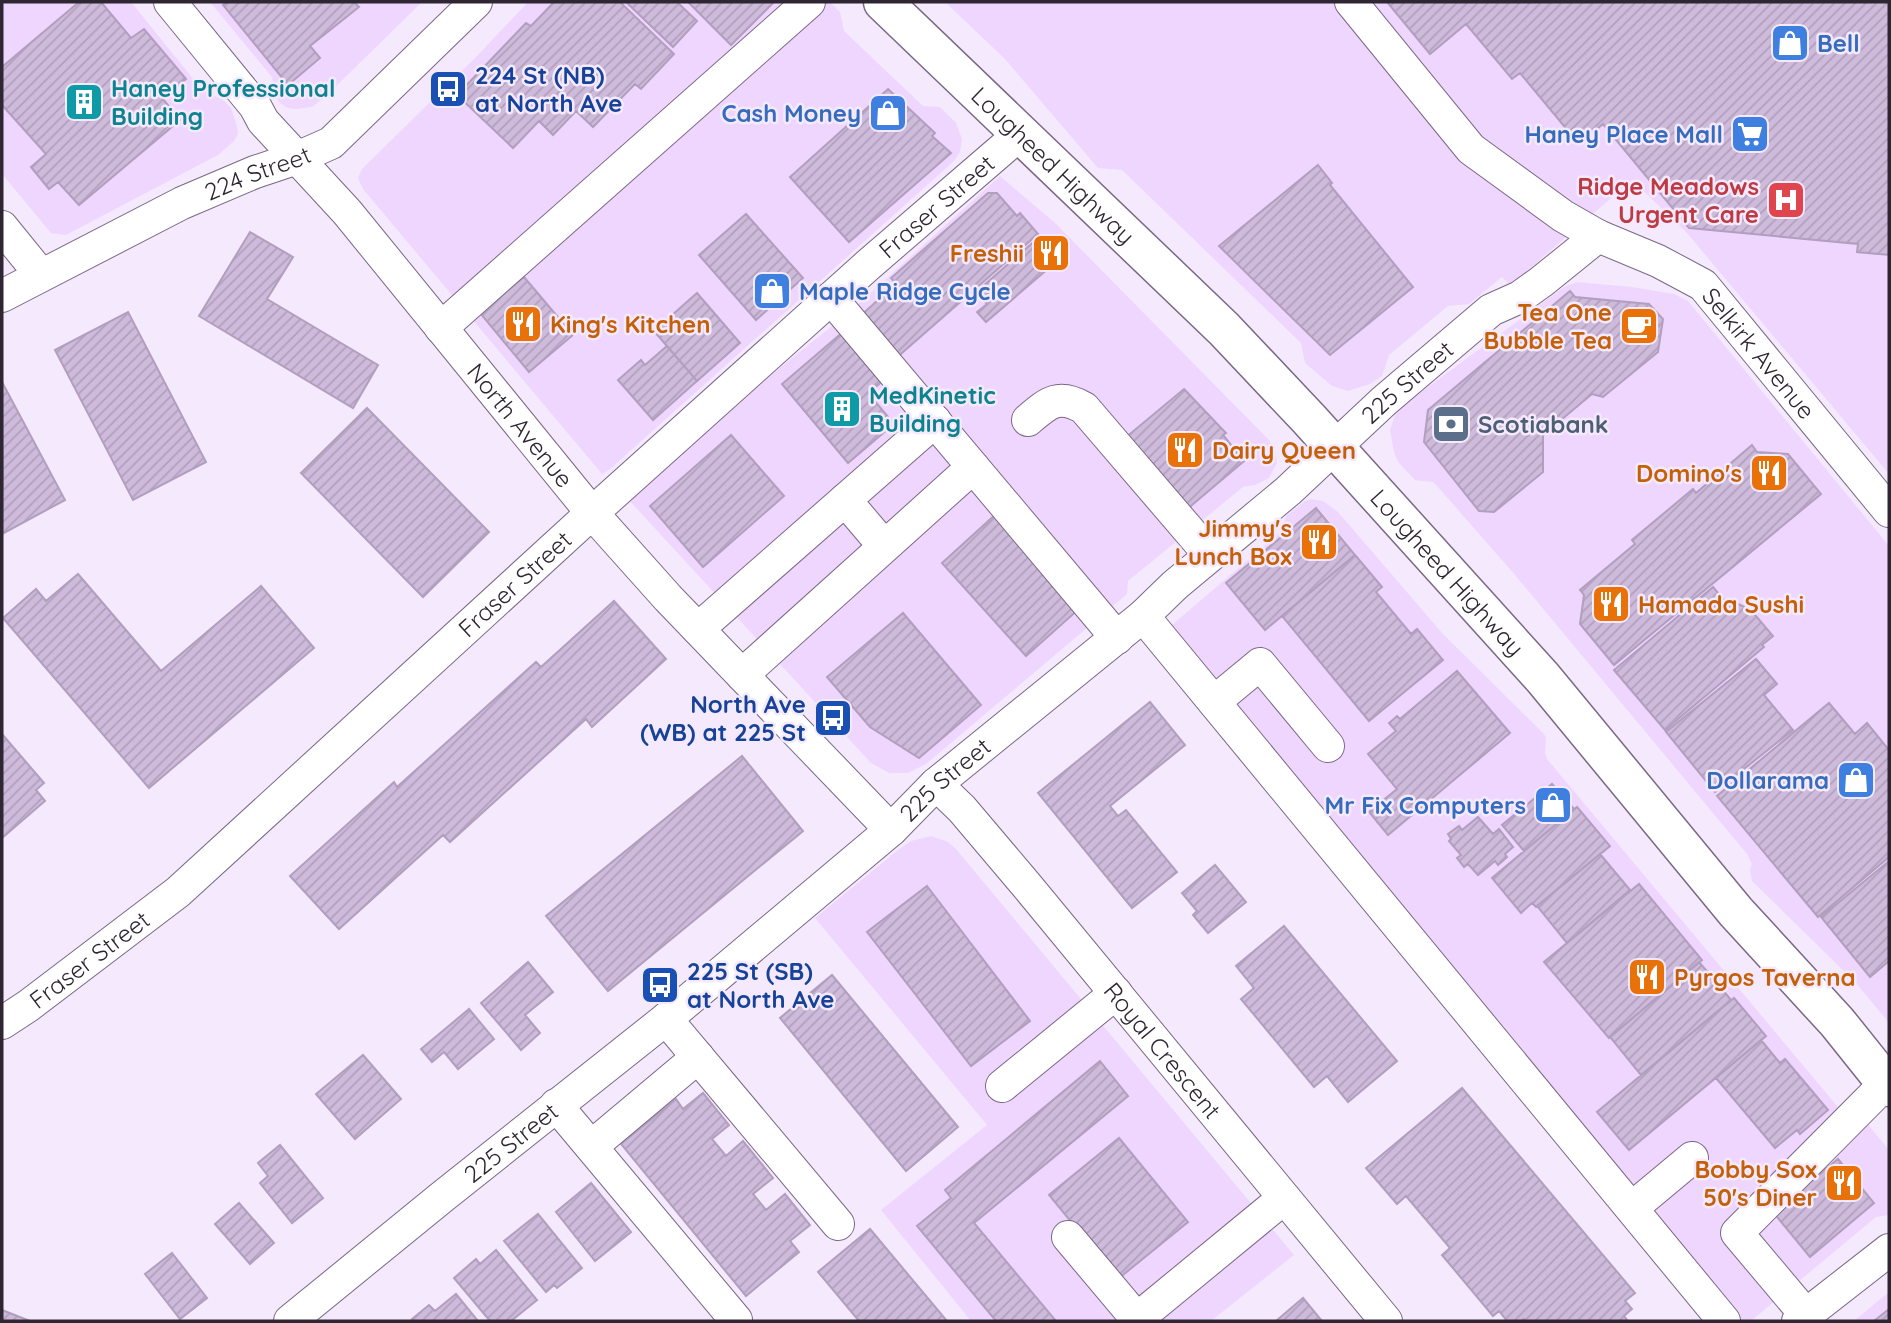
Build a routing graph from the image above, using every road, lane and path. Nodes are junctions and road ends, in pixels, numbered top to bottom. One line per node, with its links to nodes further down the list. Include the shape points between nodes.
1 (476, 2): 7 (street, 224 Street, via 345,131 331,143)
2 (809, 2): 13 (street)
3 (883, 2): 6 (main road, Lougheed Highway)
4 (1351, 2): 9 (street, Selkirk Avenue, via 1471,149)
5 (176, 4): 7 (street, North Avenue, via 263,121)
6 (1020, 134): 12 (street, Fraser Street); 16 (main road, Lougheed Highway, via 1224,329)
7 (297, 158): 10 (street, 224 Street, via 182,202); 13 (street, North Avenue)
8 (2, 227): 10 (street)
9 (1598, 236): 16 (street, 225 Street, via 1520,297 1491,310); 19 (street, Selkirk Avenue, via 1703,285)
10 (41, 275): 11 (street, 224 Street)
11 (2, 296)
12 (831, 298): 15 (street); 20 (street, Fraser Street)
13 (441, 328): 20 (street, North Avenue)
14 (1028, 420): 22 (street, via 1049,402 1073,402 1084,408)
15 (935, 421): 17 (street); 18 (street)
16 (1334, 447): 22 (street, 225 Street); 35 (main road, Lougheed Highway, via 1543,678 1736,912)
17 (973, 467): 21 (street); 25 (street)
18 (845, 500): 21 (street); 24 (street)
19 (1889, 511)
20 (592, 513): 24 (street, North Avenue); 33 (street, Fraser Street, via 178,892)
21 (884, 546): 26 (street)
22 (1210, 555): 23 (street, 225 Street)
23 (1143, 616): 25 (street, 225 Street); 27 (street)
24 (698, 629): 26 (street, North Avenue)
25 (1116, 638): 29 (street, 225 Street)
26 (742, 675): 30 (street, North Avenue)
27 (1214, 702): 28 (street, via 1260,664); 41 (street)
28 (1328, 746)
29 (936, 784): 30 (street, 225 Street); 31 (street, Royal Crescent, via 962,808)
30 (891, 830): 32 (street, 225 Street)
31 (1116, 993): 36 (street); 40 (street, Royal Crescent)
32 (667, 1019): 34 (street); 37 (street, 225 Street)
33 (2, 1023)
34 (698, 1057): 38 (street); 42 (street)
35 (1887, 1085): 45 (street, via 1737,1233)
36 (1002, 1086)
37 (556, 1105): 38 (street); 47 (street, 225 Street)
38 (592, 1146): 46 (street)
39 (1692, 1158): 41 (street)
40 (1284, 1198): 43 (street, via 1137,1319); 48 (street, Royal Crescent)
41 (1632, 1208): 49 (street)
42 (838, 1224)
43 (1068, 1237)
44 (1889, 1250): 45 (street)
45 (1802, 1318)
46 (736, 1320)
47 (290, 1321)
48 (1386, 1321)
49 (1724, 1321)

